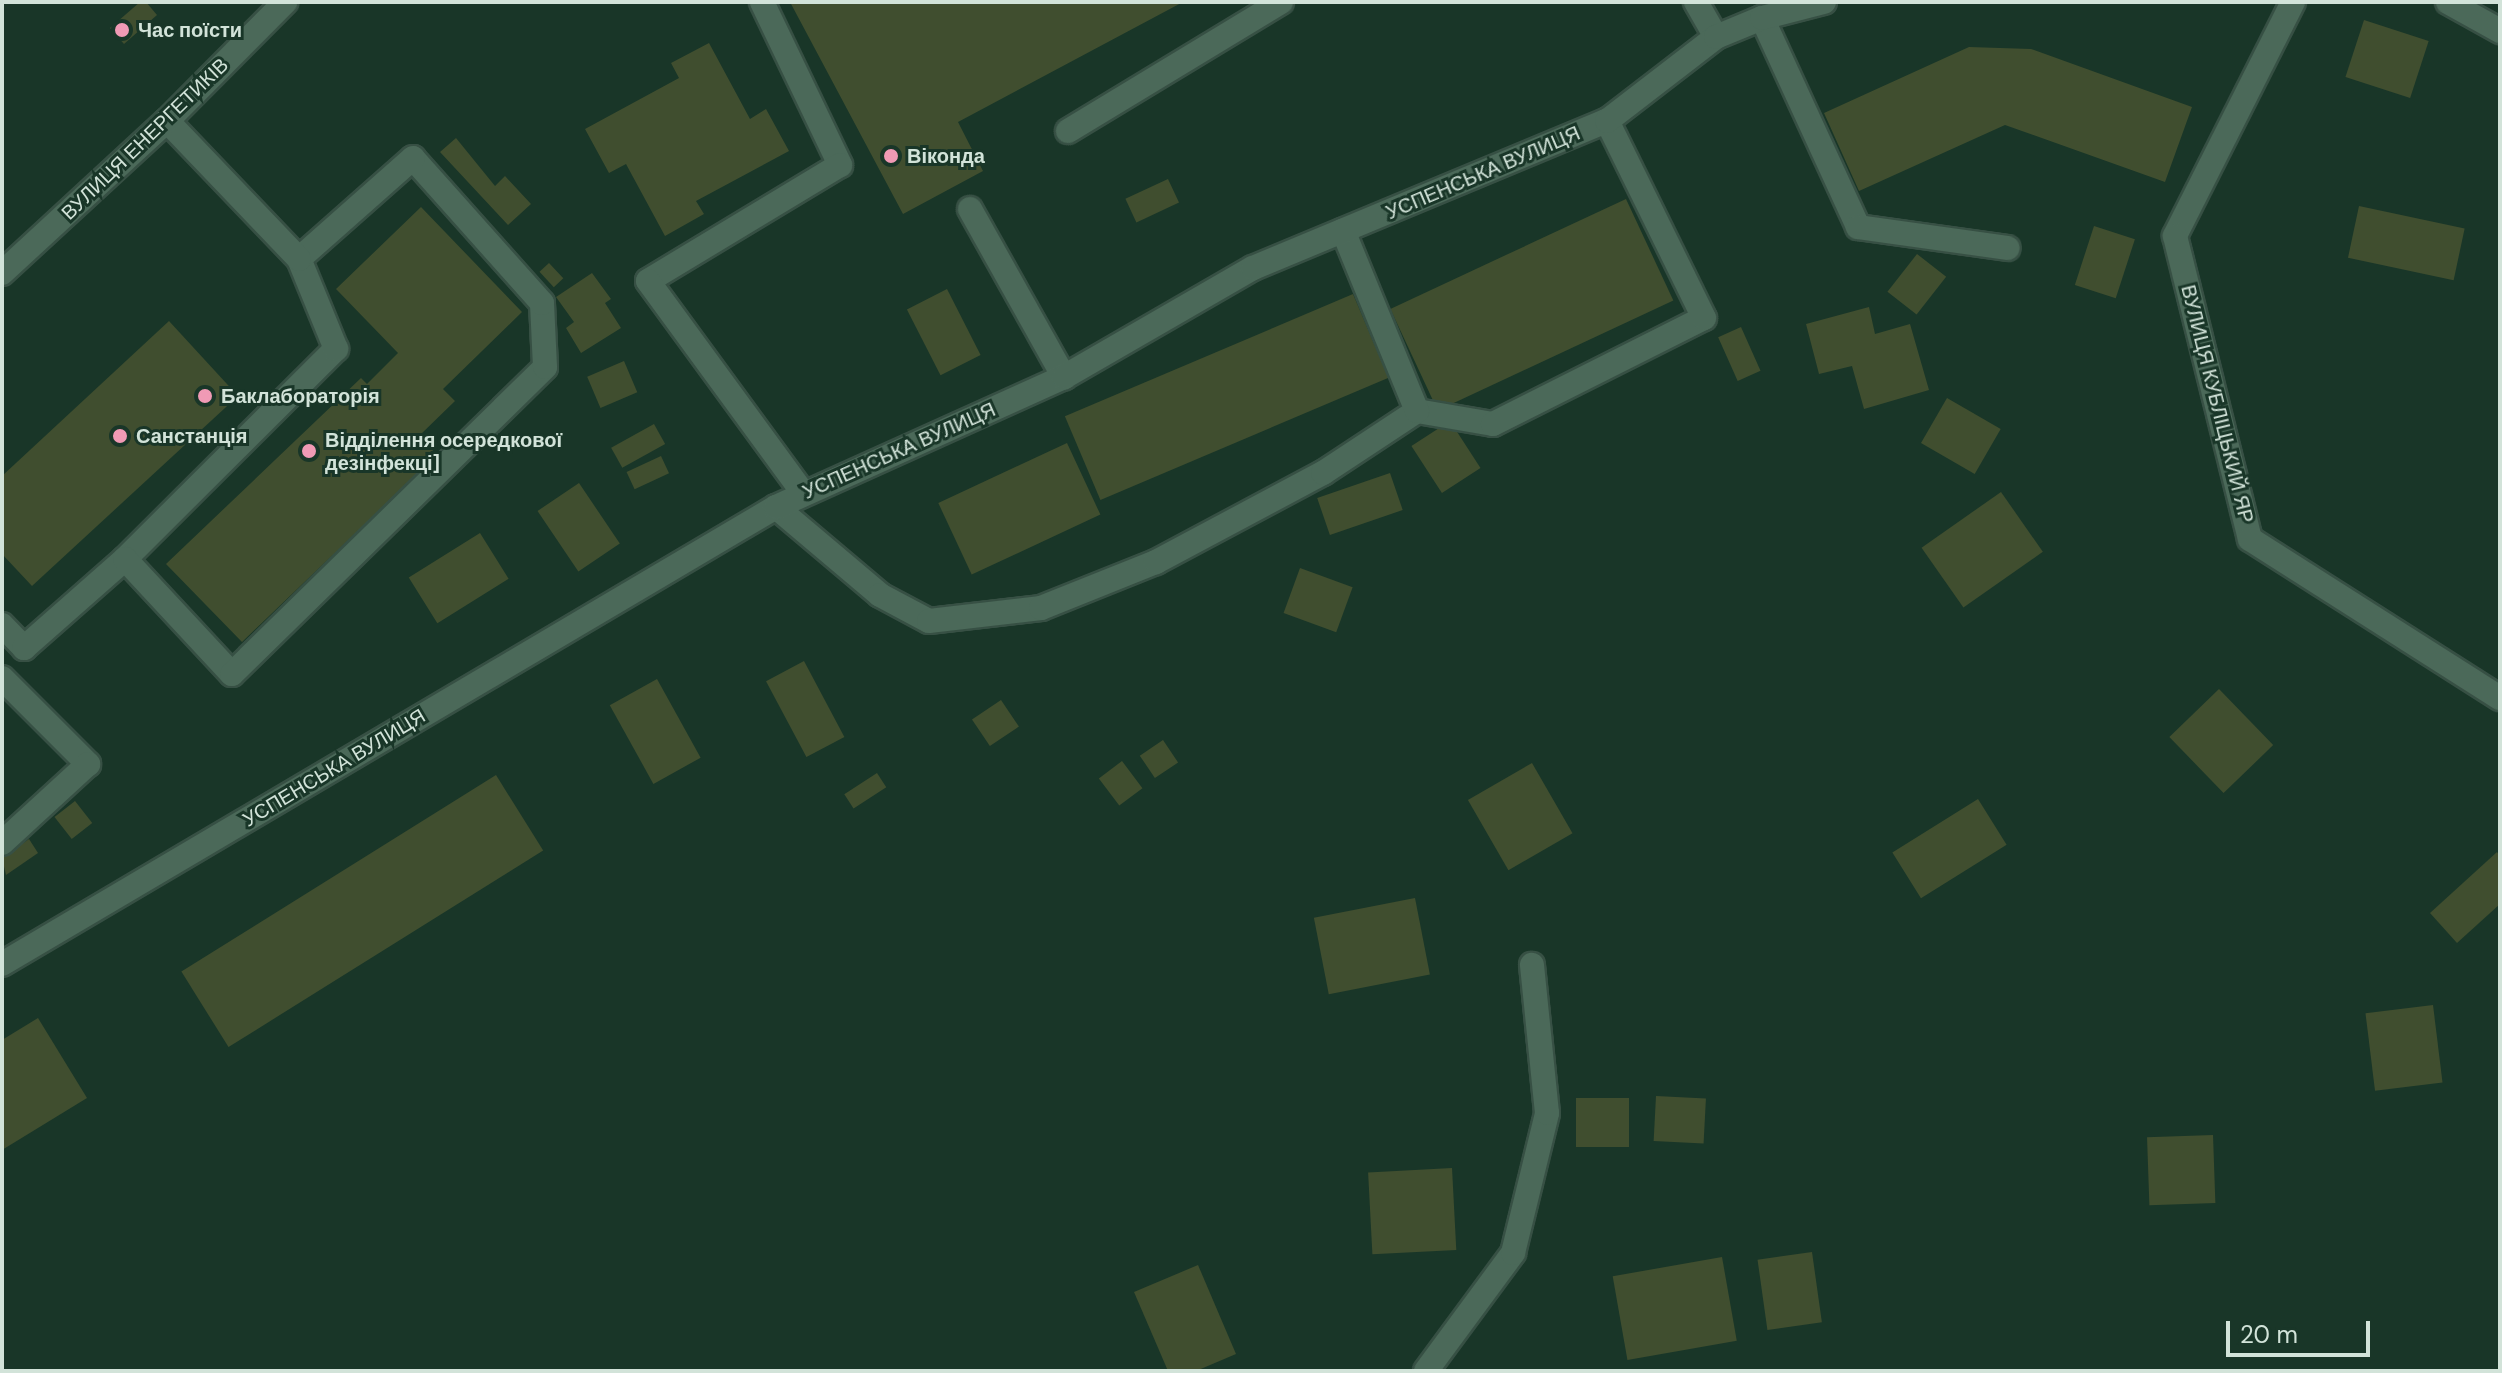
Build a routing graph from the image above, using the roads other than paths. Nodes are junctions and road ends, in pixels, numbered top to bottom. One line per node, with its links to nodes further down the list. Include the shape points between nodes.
1 (285, 2): 11 (street, ВУЛИЦЯ ЕНЕРГЕТИКІВ)
2 (762, 2): 21 (street, via 840,165 648,281)
3 (1281, 2): 13 (street)
4 (1696, 2): 10 (street)
5 (1824, 2): 8 (street, УСПЕНСЬКА ВУЛИЦЯ)
6 (2293, 2): 26 (street, ВУЛИЦЯ КУБЛІЦЬКИЙ ЯР, via 2175,236 2250,539)
7 (2448, 2): 9 (street)
8 (1762, 18): 10 (street, УСПЕНСЬКА ВУЛИЦЯ); 16 (street, via 1858,227)
9 (2500, 31)
10 (1716, 37): 12 (street, УСПЕНСЬКА ВУЛИЦЯ)
11 (167, 121): 17 (street); 18 (street, ВУЛИЦЯ ЕНЕРГЕТИКІВ)
12 (1607, 121): 15 (street, УСПЕНСЬКА ВУЛИЦЯ); 20 (street, via 1704,318 1493,424)
13 (1068, 131)
14 (970, 209): 19 (street)
15 (1343, 231): 19 (street, УСПЕНСЬКА ВУЛИЦЯ, via 1253,268); 20 (street)
16 (2008, 248)
17 (299, 259): 23 (street, via 336,349); 23 (street, via 413,158 542,303 545,367 232,674)
18 (2, 273)
19 (1064, 377): 21 (street, УСПЕНСЬКА ВУЛИЦЯ)
20 (1417, 411): 22 (street, via 1245,518 1156,562 1041,608 929,621 880,595)
21 (803, 493): 22 (street, УСПЕНСЬКА ВУЛИЦЯ)
22 (776, 507): 28 (street, УСПЕНСЬКА ВУЛИЦЯ)
23 (125, 559): 24 (street, via 24,648)
24 (2, 625)
25 (2, 678): 27 (street, via 88,764)
26 (2500, 698)
27 (2, 843)
28 (2, 964)
29 (1532, 965): 30 (street, via 1547,1113 1513,1253)
30 (1426, 1371)

